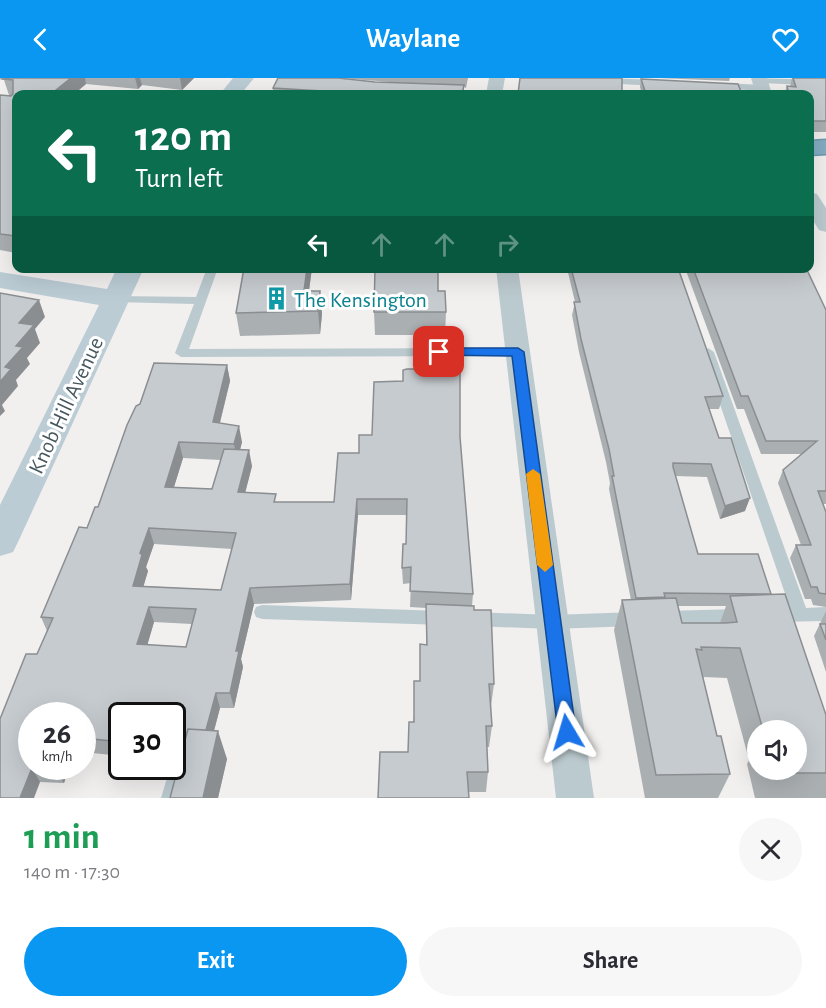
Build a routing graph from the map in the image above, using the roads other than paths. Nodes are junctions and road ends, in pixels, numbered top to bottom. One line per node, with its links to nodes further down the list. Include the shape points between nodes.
1 (244, 78): 8 (street)
2 (594, 80): 3 (lane)
3 (630, 80): 5 (lane)
4 (826, 83): 6 (lane)
5 (674, 84)
6 (761, 85): 7 (lane)
7 (718, 86)
8 (234, 90)
9 (814, 205): 10 (street)
10 (826, 226)
11 (128, 273): 15 (street, Knob Hill Avenue)
12 (211, 273): 16 (lane)
13 (508, 273): 18 (street)
14 (0, 280): 15 (street)
15 (115, 299): 16 (lane); 19 (street, Knob Hill Avenue)
16 (201, 301): 18 (lane, via 181,353)
17 (702, 335): 21 (lane)
18 (518, 352): 24 (street)
19 (0, 542)
20 (262, 612): 24 (lane)
21 (800, 614): 22 (lane); 23 (lane)
22 (826, 614)
23 (782, 615): 24 (lane); 25 (lane)
24 (552, 622): 28 (street)
25 (790, 636)
26 (174, 780): 27 (lane)
27 (170, 798)
28 (575, 798)

